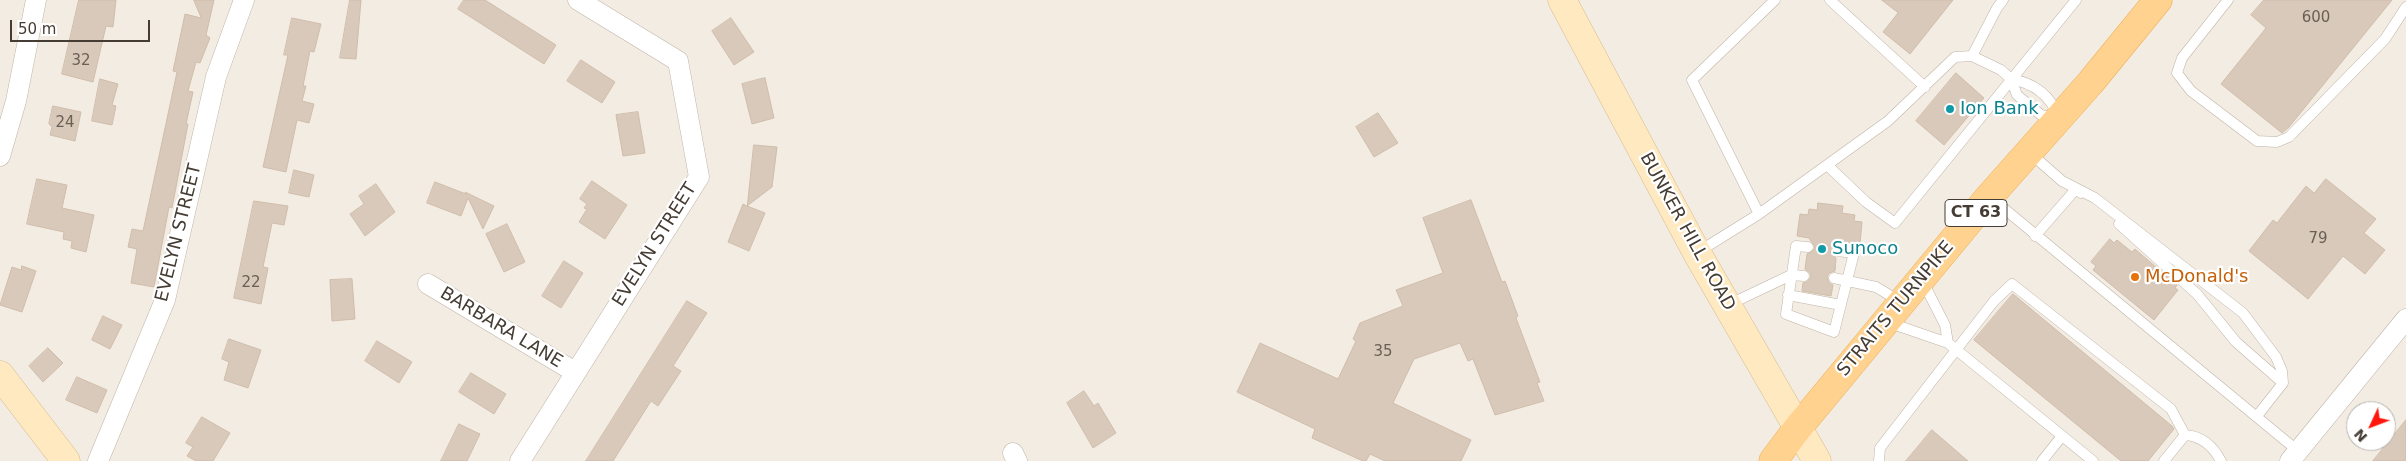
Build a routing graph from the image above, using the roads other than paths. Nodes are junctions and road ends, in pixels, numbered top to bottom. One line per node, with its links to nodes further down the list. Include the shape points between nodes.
1 (36, 0): 17 (street, via 16,101)
2 (244, 0): 48 (street, EVELYN STREET, via 216,77 165,300)
3 (578, 0): 39 (street, EVELYN STREET, via 678,61 699,177)
4 (1562, 0): 25 (main road, BUNKER HILL ROAD)
5 (1775, 0): 21 (lane, via 1692,80)
6 (1830, 0): 14 (lane)
7 (2003, 0): 12 (lane)
8 (2076, 0): 13 (lane)
9 (2158, 0): 15 (main road, STRAITS TURNPIKE / CT 63)
10 (2228, 0): 11 (lane, via 2182,58 2178,73 2191,91 2257,141 2277,142 2289,137 2385,38)
11 (2406, 7)
12 (1972, 56): 13 (lane); 14 (lane, via 1955,57)
13 (2011, 79): 15 (lane, via 2017,95 2041,115); 15 (lane, via 2028,82 2035,87 2053,103); 18 (lane, via 1896,223 1866,202)
14 (1925, 87): 18 (lane, via 1888,121)
15 (2058, 118): 16 (main road, STRAITS TURNPIKE / CT 63)
16 (2028, 152): 19 (lane); 20 (main road, STRAITS TURNPIKE / CT 63)
17 (0, 156)
18 (1827, 165): 21 (lane)
19 (2076, 189): 22 (lane); 41 (lane, via 2197,294 2236,342); 41 (lane, via 2095,198 2243,313 2276,357 2282,371)
20 (1989, 197): 22 (lane); 29 (main road, STRAITS TURNPIKE / CT 63)
21 (1759, 214): 25 (lane)
22 (2036, 236): 42 (lane)
23 (1808, 247): 26 (lane, via 1796,246)
24 (1837, 251): 30 (lane, via 1854,253)
25 (1697, 253): 33 (main road, BUNKER HILL ROAD)
26 (1791, 275): 27 (lane); 32 (lane); 33 (lane)
27 (1804, 276)
28 (1834, 278): 30 (lane)
29 (1921, 278): 35 (main road, STRAITS TURNPIKE / CT 63); 37 (lane, via 1945,325)
30 (1846, 280): 34 (lane); 35 (lane, via 1876,287)
31 (428, 284): 39 (street, BARBARA LANE)
32 (1788, 295): 34 (lane); 34 (lane, via 1786,314 1834,332)
33 (1728, 305): 43 (main road, BUNKER HILL ROAD)
34 (1841, 305)
35 (1894, 312): 37 (lane); 43 (main road, STRAITS TURNPIKE / CT 63)
36 (2406, 319): 46 (street)
37 (1948, 343): 38 (lane)
38 (1957, 351): 44 (lane, via 1994,301 2012,284 2171,409); 45 (lane); 52 (lane, via 1880,448)
39 (575, 372): 49 (street, EVELYN STREET)
40 (1, 378): 47 (main road)
41 (2282, 382): 42 (lane)
42 (2257, 416): 46 (lane)
43 (1797, 429): 50 (main road, STRAITS TURNPIKE / CT 63); 51 (main road, BUNKER HILL ROAD)
44 (2185, 435): 55 (lane); 56 (lane, via 2197,436 2216,451)
45 (2062, 436): 53 (lane); 54 (lane)
46 (2294, 456)
47 (66, 461)
48 (98, 461)
49 (520, 461)
50 (1774, 461)
51 (1817, 461)
52 (1879, 461)
53 (2042, 461)
54 (2093, 461)
55 (2164, 461)
56 (2221, 461)

